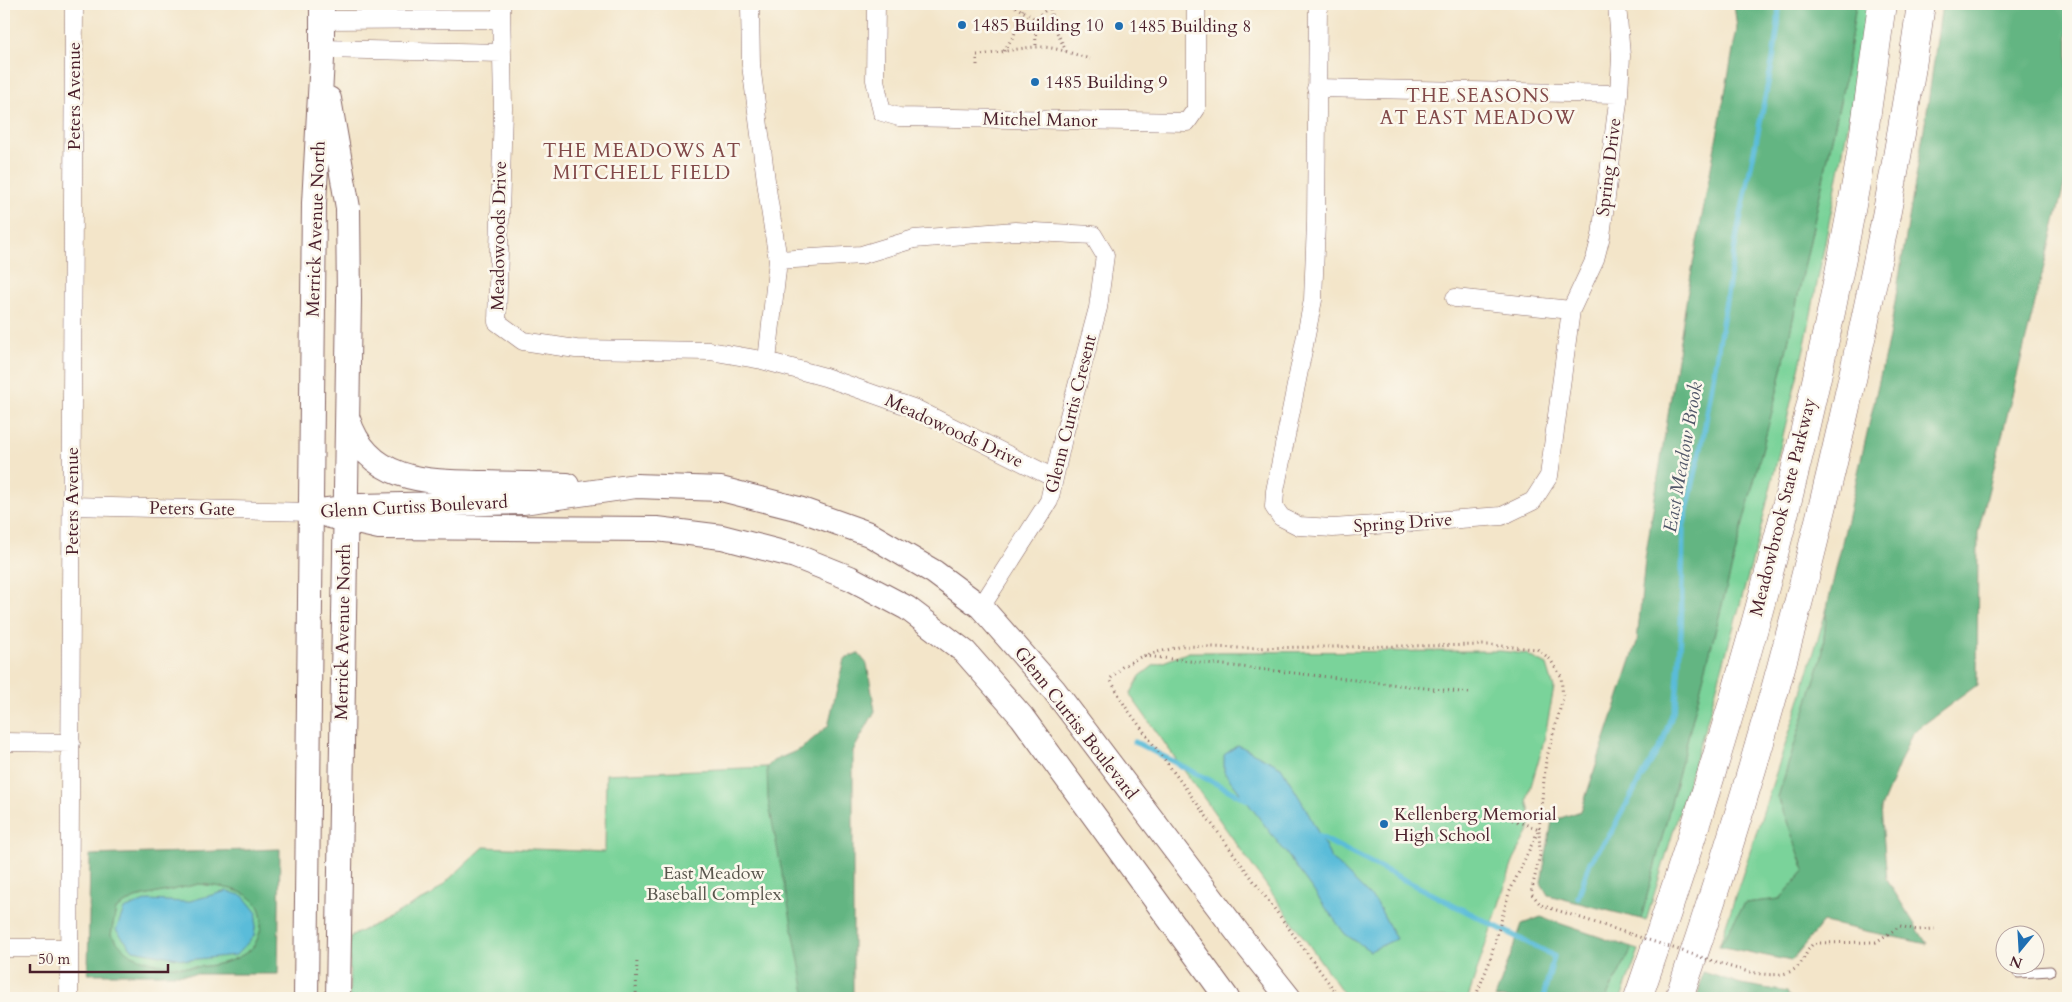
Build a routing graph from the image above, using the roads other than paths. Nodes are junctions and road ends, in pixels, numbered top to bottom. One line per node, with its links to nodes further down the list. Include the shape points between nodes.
1 (74, 4): 22 (street, Peters Avenue)
2 (750, 4): 15 (street, via 751,65)
3 (876, 4): 4 (street, Mitchel Manor, via 875,80 882,112 898,117 1187,122 1196,109)
4 (1196, 4)
5 (1318, 4): 13 (street, Spring Drive)
6 (1617, 4): 14 (street, Spring Drive, via 1621,56)
7 (1882, 4): 37 (highway, Meadowbrook State Parkway, via 1858,172 1823,348 1779,534 1725,728)
8 (1921, 4): 38 (highway, via 1892,186 1866,320 1813,550 1770,713)
9 (501, 11): 10 (street, Meadowoods Drive); 11 (street, Meadowoods Drive)
10 (322, 12): 12 (main road, Merrick Avenue North)
11 (502, 53): 12 (street); 18 (street, Meadowoods Drive, via 497,322 524,341 576,349 710,351)
12 (322, 54): 19 (main road, Merrick Avenue North, via 348,208); 23 (main road, Merrick Avenue North, via 314,203)
13 (1316, 88): 14 (street); 17 (street, Spring Drive, via 1313,300 1275,491 1274,507 1281,517 1299,526 1333,528 1502,516 1533,501 1549,476)
14 (1618, 94): 17 (street, Spring Drive, via 1601,236 1595,259)
15 (778, 260): 18 (street); 20 (street, Glenn Curtis Cresent, via 862,255 914,239 1014,231 1093,235 1104,255 1098,308)
16 (1456, 298): 17 (street)
17 (1571, 310)
18 (767, 361): 20 (street, Meadowoods Drive, via 825,377 916,409)
19 (347, 414): 21 (main road, via 361,446 379,464 400,475 425,481 465,483); 24 (main road, Merrick Avenue North)
20 (1054, 478): 25 (street, Glenn Curtis Cresent, via 1049,501)
21 (636, 486): 24 (main road, Glenn Curtiss Boulevard, via 523,502); 25 (main road, Glenn Curtiss Boulevard, via 721,489 799,509 869,534 934,572)
22 (72, 506): 23 (street, Peters Gate); 27 (street, Peters Avenue)
23 (311, 512): 24 (main road, Glenn Curtiss Boulevard); 33 (main road, Merrick Avenue North)
24 (345, 514): 34 (main road, Merrick Avenue North); 35 (main road, Glenn Curtiss Boulevard, via 379,528 657,529 722,537 796,556 850,578 907,608 965,652 1022,717)
25 (981, 607): 36 (main road, Glenn Curtiss Boulevard, via 1054,690)
26 (4, 742): 27 (street)
27 (70, 743): 29 (street, Peters Avenue)
28 (4, 948): 29 (street)
29 (69, 948): 32 (street, Peters Avenue)
30 (2050, 970): 31 (lane)
31 (2044, 971)
32 (69, 998)
33 (306, 998)
34 (338, 998)
35 (1227, 998)
36 (1289, 998)
37 (1638, 998)
38 (1679, 998)

